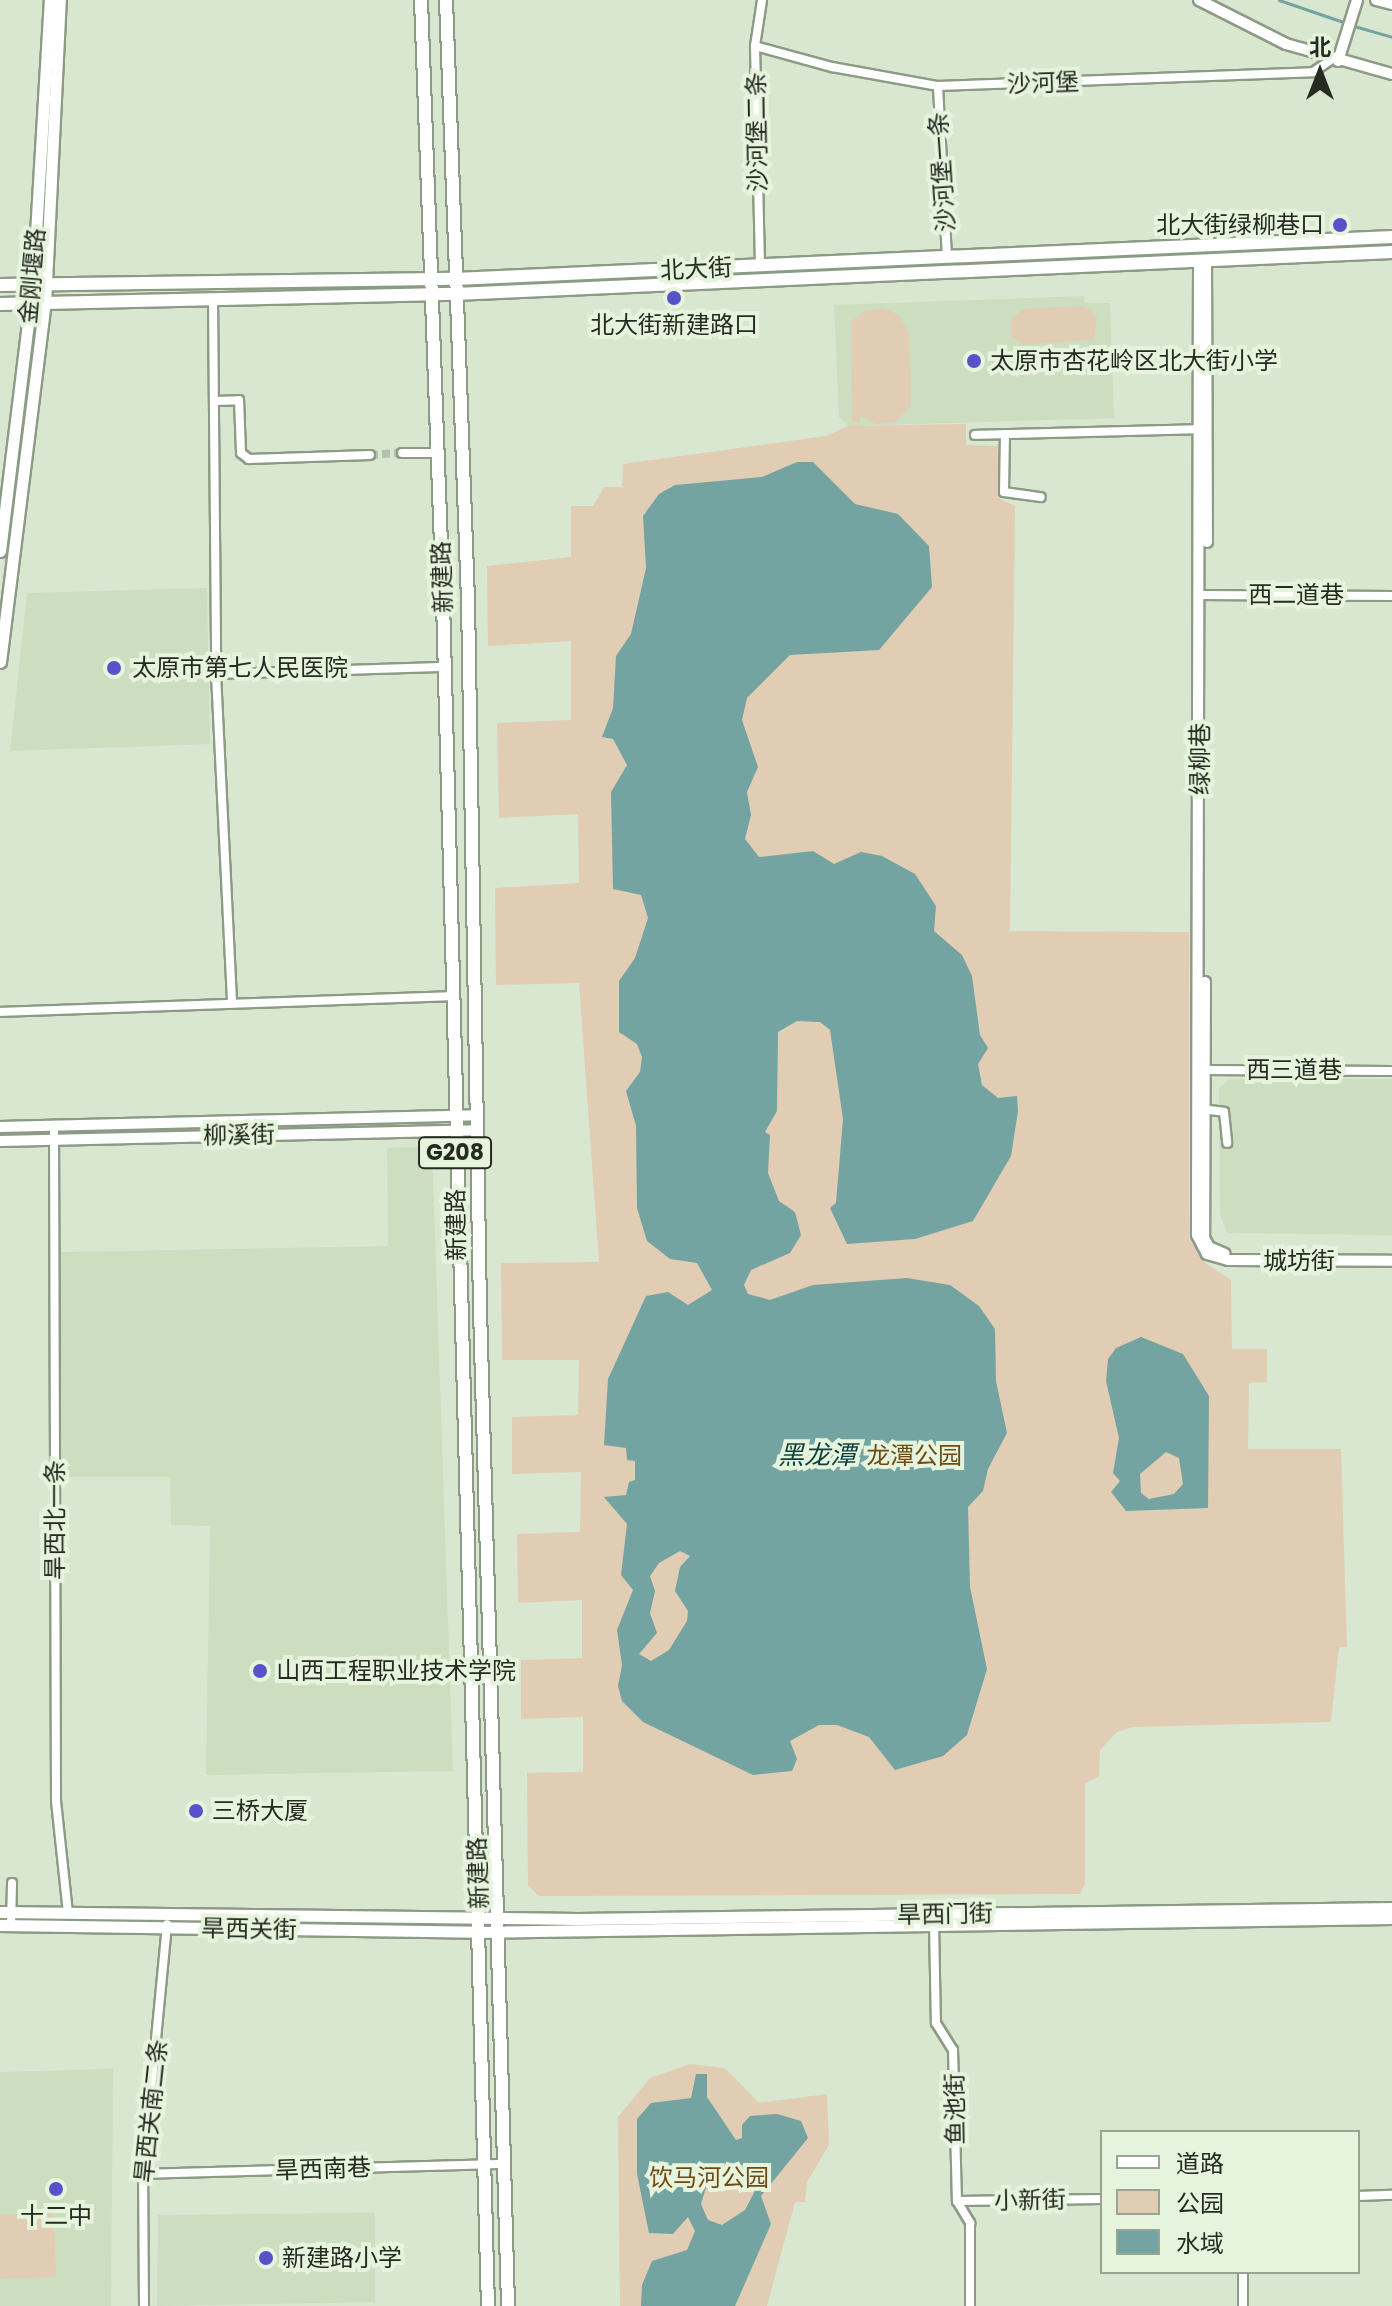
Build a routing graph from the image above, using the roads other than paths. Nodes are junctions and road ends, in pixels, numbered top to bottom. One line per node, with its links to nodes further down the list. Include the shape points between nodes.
1 (50, 0): 21 (main road, 金刚堰路)
2 (60, 0): 21 (main road)
3 (421, 0): 19 (main road, 新建路 / G208)
4 (446, 0): 20 (main road, 新建路 / G208)
5 (762, 0): 10 (street, 沙河堡二条)
6 (1199, 0): 11 (street, via 1286,44)
7 (1376, 0): 9 (street)
8 (1354, 1): 11 (street)
9 (1392, 4)
10 (755, 46): 13 (street, 沙河堡, via 832,67); 18 (street, 沙河堡二条)
11 (1336, 56): 12 (street); 13 (street, 沙河堡, via 1313,72)
12 (1392, 74)
13 (938, 86): 16 (street, 沙河堡一条)
14 (1392, 237): 16 (main road, 北大街)
15 (1392, 252): 17 (main road)
16 (947, 257): 18 (main road, 北大街)
17 (1202, 260): 23 (main road); 30 (street, 绿柳巷)
18 (760, 266): 20 (main road, 北大街)
19 (430, 279): 20 (main road, 北大街); 21 (main road, 北大街); 24 (main road, 新建路 / G208)
20 (455, 279): 23 (main road, 新建路 / G208)
21 (40, 284): 22 (main road, 北大街); 26 (main road, 金刚堰路); 27 (main road)
22 (0, 285)
23 (455, 294): 24 (main road); 50 (main road, 新建路 / G208, via 468,600)
24 (431, 295): 25 (main road); 34 (main road, 新建路 / G208)
25 (213, 299): 27 (main road); 29 (street)
26 (31, 303): 27 (main road); 28 (main road); 37 (main road, 金刚堰路)
27 (45, 303): 40 (main road)
28 (0, 304)
29 (216, 401): 35 (street, via 239,400 241,453 249,459); 42 (street)
30 (1204, 429): 31 (street); 38 (street, 绿柳巷)
31 (1005, 434): 32 (street); 36 (street, via 1004,492)
32 (975, 435)
33 (402, 453): 34 (street)
34 (437, 453): 41 (main road, 新建路 / G208)
35 (370, 455)
36 (1041, 497)
37 (0, 551)
38 (1204, 593): 39 (street, 西二道巷); 46 (street, 绿柳巷)
39 (1392, 594)
40 (0, 662)
41 (444, 667): 42 (street); 43 (main road, 新建路 / G208)
42 (216, 674): 44 (street)
43 (452, 996): 44 (street); 49 (main road, 新建路 / G208)
44 (232, 1004): 45 (street)
45 (0, 1012)
46 (1200, 1068): 47 (street, 西三道巷); 48 (street, 绿柳巷)
47 (1392, 1068)
48 (1200, 1109): 57 (street, via 1224,1112); 58 (street, 绿柳巷)
49 (454, 1115): 50 (street, 柳溪街); 51 (street, 柳溪街); 53 (main road, 新建路 / G208)
50 (478, 1115): 54 (main road, 新建路 / G208)
51 (54, 1126): 52 (street, 柳溪街); 55 (street, 旱西北一条)
52 (0, 1127)
53 (455, 1130): 54 (street, 柳溪街); 55 (street, 柳溪街); 67 (main road, 新建路 / G208)
54 (478, 1130): 68 (main road, 新建路 / G208)
55 (53, 1140): 56 (street, 柳溪街); 62 (street, 旱西北一条, via 56,1801)
56 (0, 1141)
57 (1227, 1143)
58 (1208, 1250): 59 (street, 城坊街, via 1244,1256)
59 (1392, 1258)
60 (12, 1883): 64 (street)
61 (1392, 1908): 65 (main road, 旱西门街)
62 (68, 1914): 64 (main road, 旱西关街); 66 (main road, 旱西关街)
63 (1392, 1918): 65 (main road, 旱西门街)
64 (6, 1919): 66 (main road, 旱西关街)
65 (934, 1920): 68 (main road, 旱西门街); 75 (street, 鱼池街, via 936,2023 953,2050)
66 (167, 1922): 67 (main road, 旱西关街); 71 (street, 旱西关南二条)
67 (479, 1925): 68 (main road, 旱西关街); 70 (main road, 新建路 / G208)
68 (498, 1925): 69 (main road, 新建路 / G208)
69 (504, 2164): 70 (street, 旱西南巷); 79 (main road, 新建路 / G208)
70 (484, 2165): 71 (street, 旱西南巷); 78 (main road, 新建路 / G208)
71 (143, 2174): 77 (street, 旱西关南二条)
72 (1392, 2195): 73 (street)
73 (1360, 2196)
74 (1100, 2199): 75 (street, 小新街)
75 (957, 2201): 80 (street, 鱼池街, via 970,2223)
76 (1243, 2274): 81 (street)
77 (144, 2306)
78 (488, 2306)
79 (508, 2306)
80 (970, 2306)
81 (1243, 2306)

